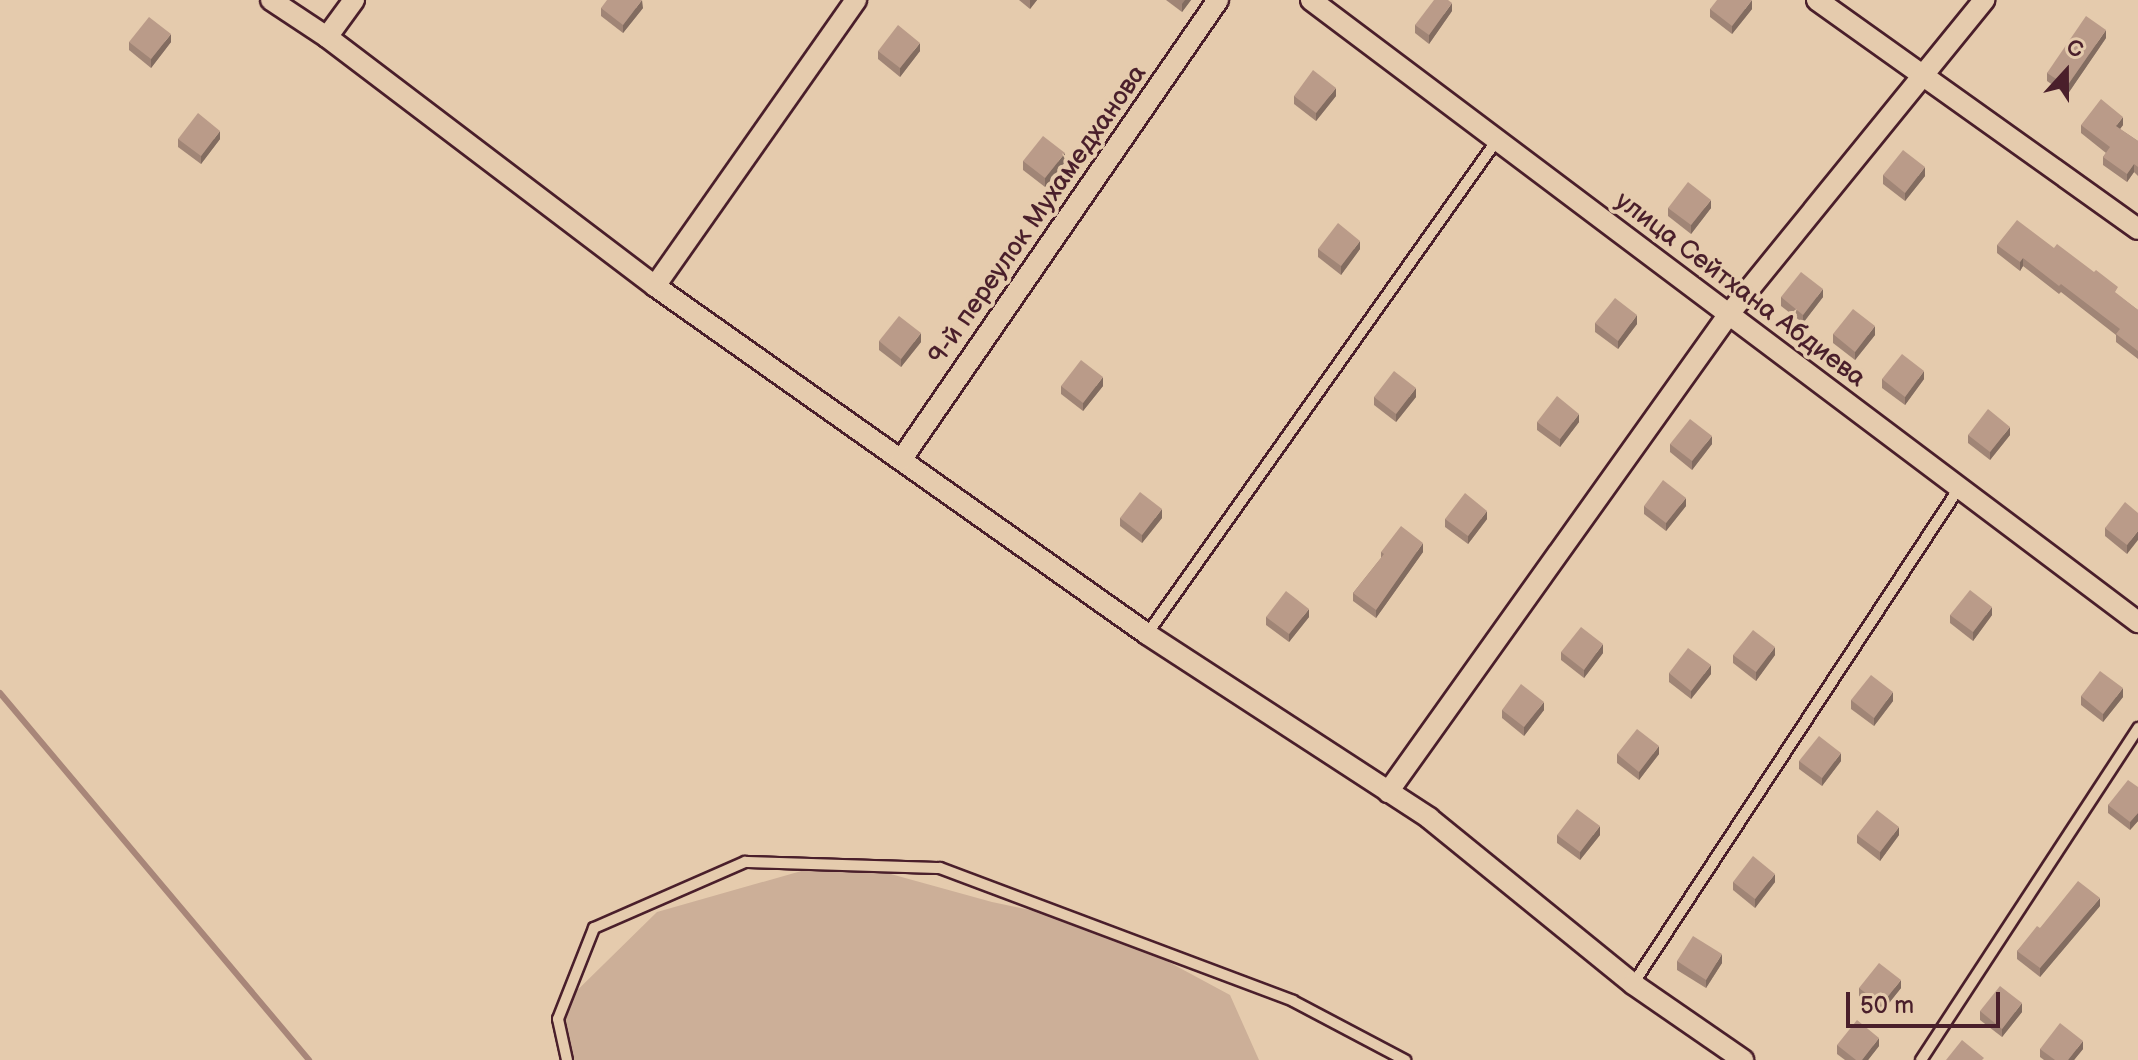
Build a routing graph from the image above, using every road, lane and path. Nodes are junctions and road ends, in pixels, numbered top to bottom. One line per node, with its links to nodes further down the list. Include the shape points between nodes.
1 (271, 0): 8 (street)
2 (354, 0): 8 (street)
3 (856, 0): 12 (street)
4 (1218, 0): 14 (street, 9-й переулок Мухамедханова)
5 (1311, 0): 10 (street, улица Сейтхана Абдиева)
6 (1817, 0): 9 (street)
7 (1984, 0): 9 (street)
8 (327, 37): 12 (street)
9 (1923, 75): 11 (street); 13 (street)
10 (1497, 140): 13 (street, улица Сейтхана Абдиева); 17 (lane)
11 (2138, 229)
12 (655, 286): 14 (street)
13 (1729, 314): 15 (street, улица Сейтхана Абдиева); 19 (street)
14 (901, 460): 17 (street)
15 (1959, 488): 16 (street, улица Сейтхана Абдиева); 20 (lane)
16 (2138, 622)
17 (1147, 634): 19 (street)
18 (2138, 728): 24 (lane)
19 (1388, 792): 20 (street, via 1429,818)
20 (1633, 984): 23 (street)
21 (567, 1060): 22 (lane, via 558,1019 594,928 745,862 940,868 1293,1001)
22 (1405, 1060)
23 (1743, 1060)
24 (1921, 1060)

